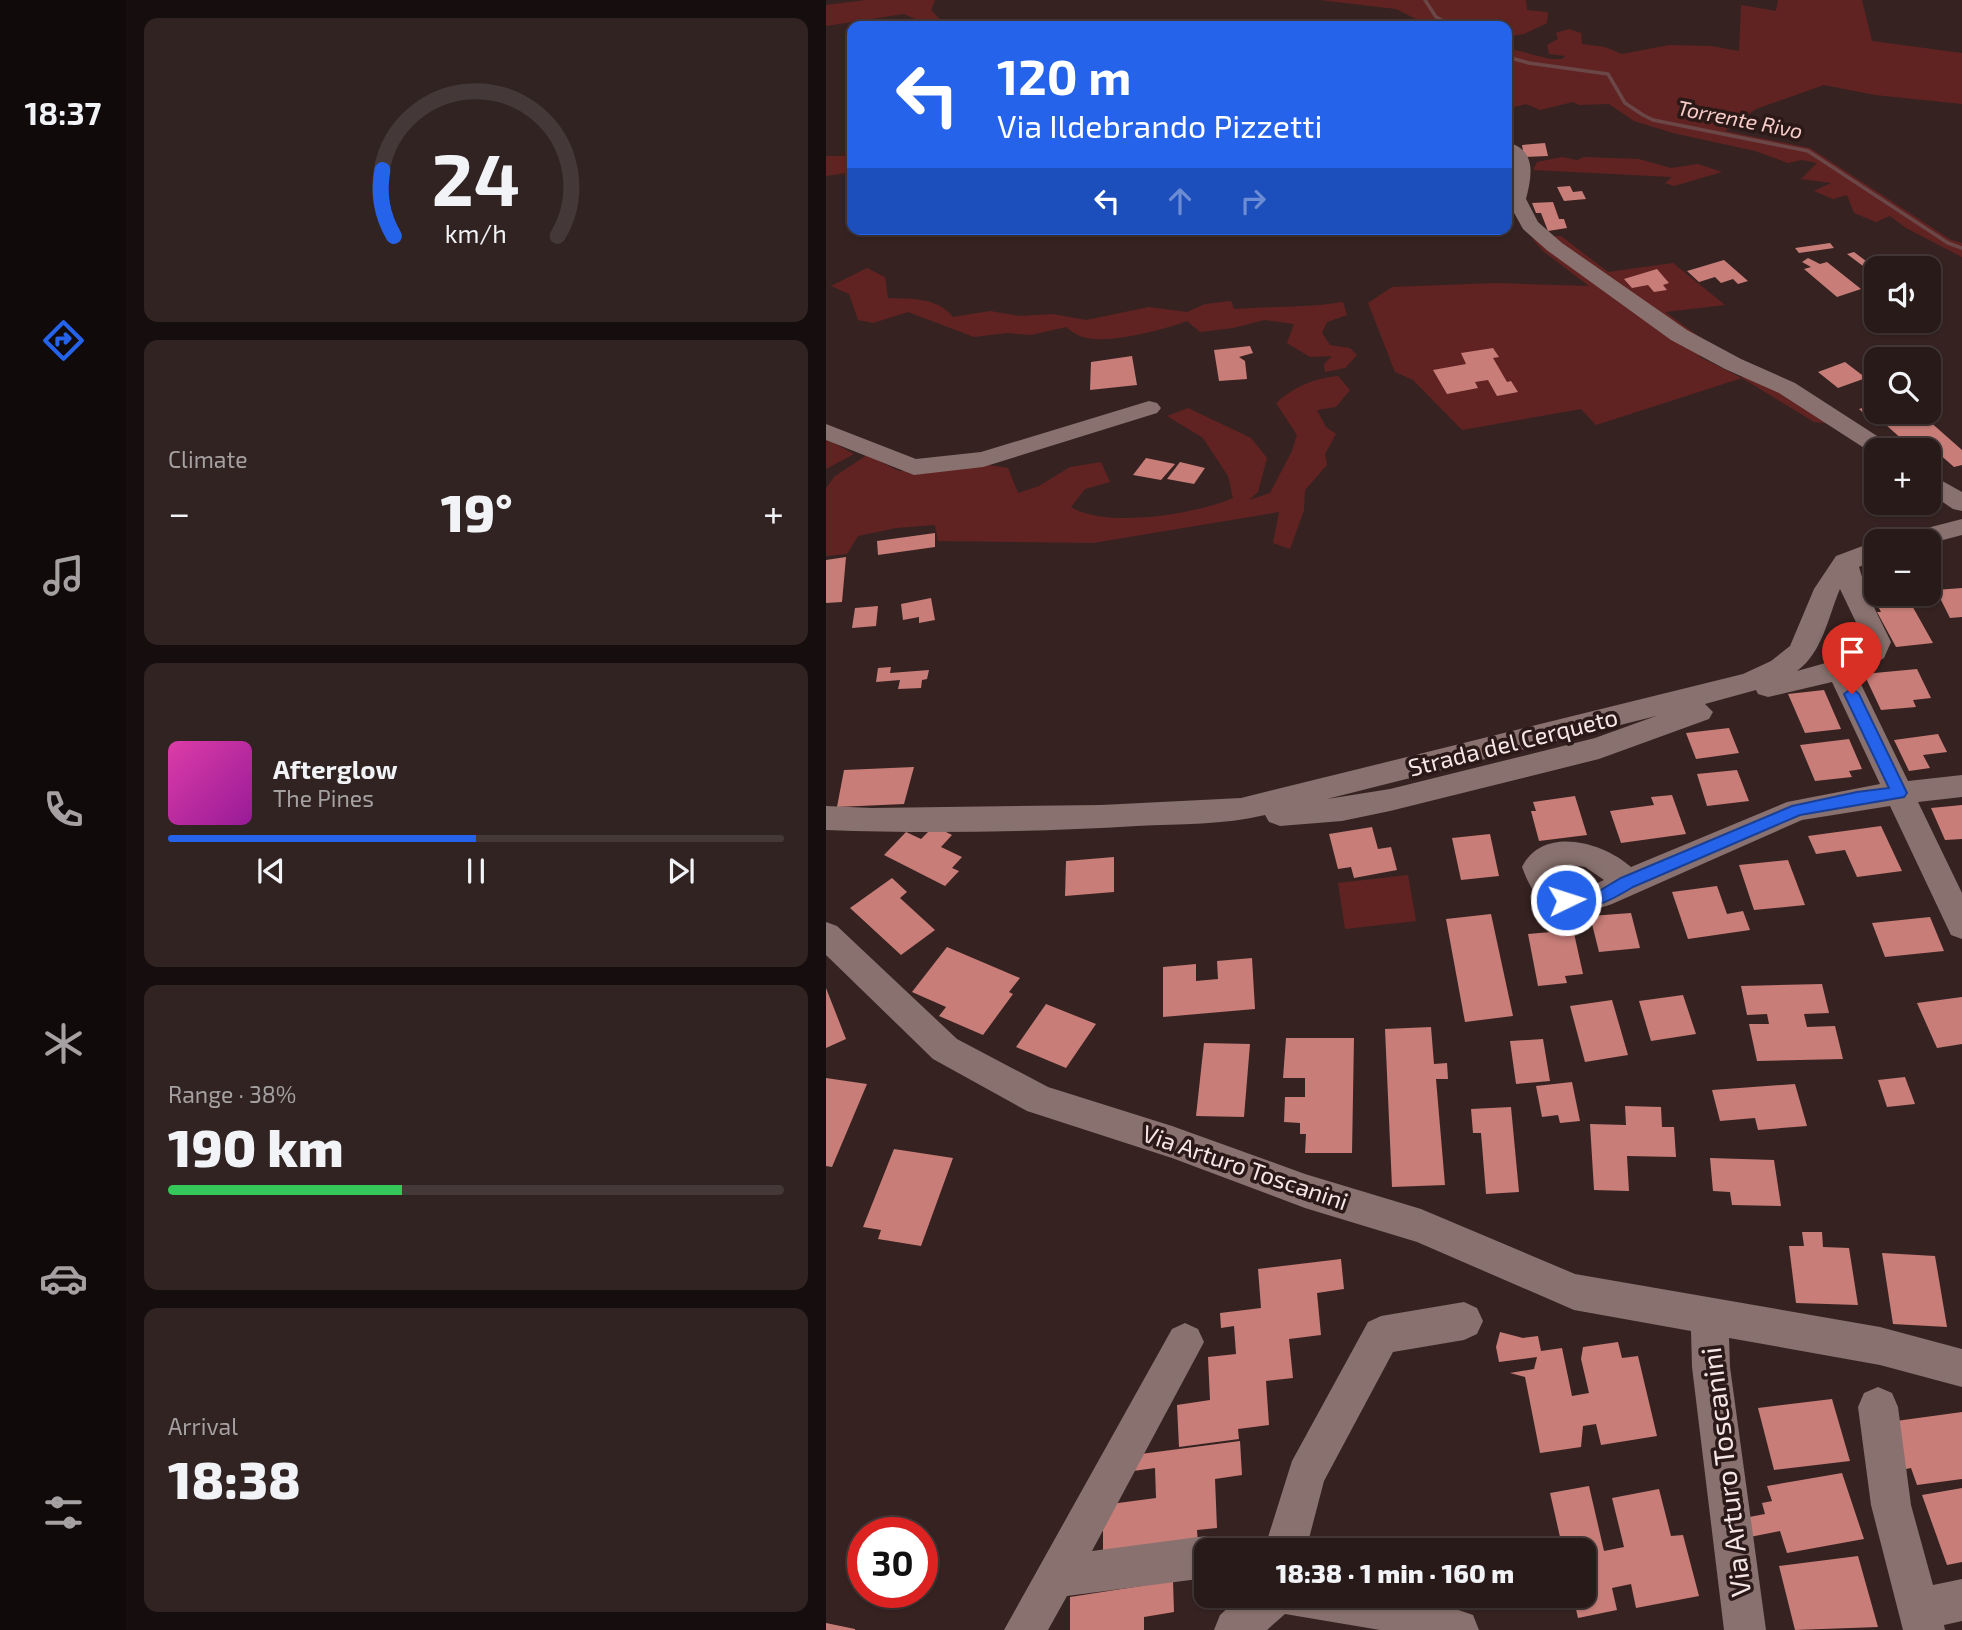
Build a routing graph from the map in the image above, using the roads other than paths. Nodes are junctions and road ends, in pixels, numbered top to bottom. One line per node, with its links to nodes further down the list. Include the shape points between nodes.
1 (1512, 151): 4 (street, via 1518,155 1523,172 1516,199 1530,225 1555,247 1679,335 1787,388)
2 (1149, 408): 3 (street, via 983,458 914,467)
3 (826, 431)
4 (1864, 438)
5 (1941, 489): 6 (street)
6 (1962, 503)
7 (1864, 555): 8 (street)
8 (1845, 562): 9 (street, Strada del Cerqueto, via 1852,588 1878,641 1870,658); 10 (street, Strada del Cerqueto, via 1827,584 1799,655)
9 (1840, 668): 10 (street, Strada del Cerqueto, via 1816,677); 12 (street)
10 (1775, 677): 13 (street, Strada del Cerqueto, via 1599,748 1342,810)
11 (1962, 786): 12 (street)
12 (1899, 793): 14 (street, via 1797,810); 15 (street)
13 (826, 818)
14 (1627, 882)
15 (1962, 926)
16 (826, 935): 17 (street, Via Arturo Toscanini, via 945,1049 1039,1100 1421,1226 1574,1292)
17 (1709, 1314): 20 (street, Via Arturo Toscanini, via 1880,1346); 32 (street, Via Arturo Toscanini, via 1711,1367)
18 (1464, 1321): 22 (street, via 1381,1335 1306,1475)
19 (1185, 1342): 24 (street)
20 (1962, 1368)
21 (1878, 1407): 28 (street, via 1891,1505)
22 (1288, 1538)
23 (1194, 1559): 24 (street)
24 (1057, 1576): 29 (street)
25 (1962, 1600): 28 (street)
26 (1260, 1608): 30 (street)
27 (1374, 1608): 31 (street)
28 (1921, 1620)
29 (1025, 1630)
30 (1235, 1630)
31 (1458, 1630)
32 (1745, 1630)

